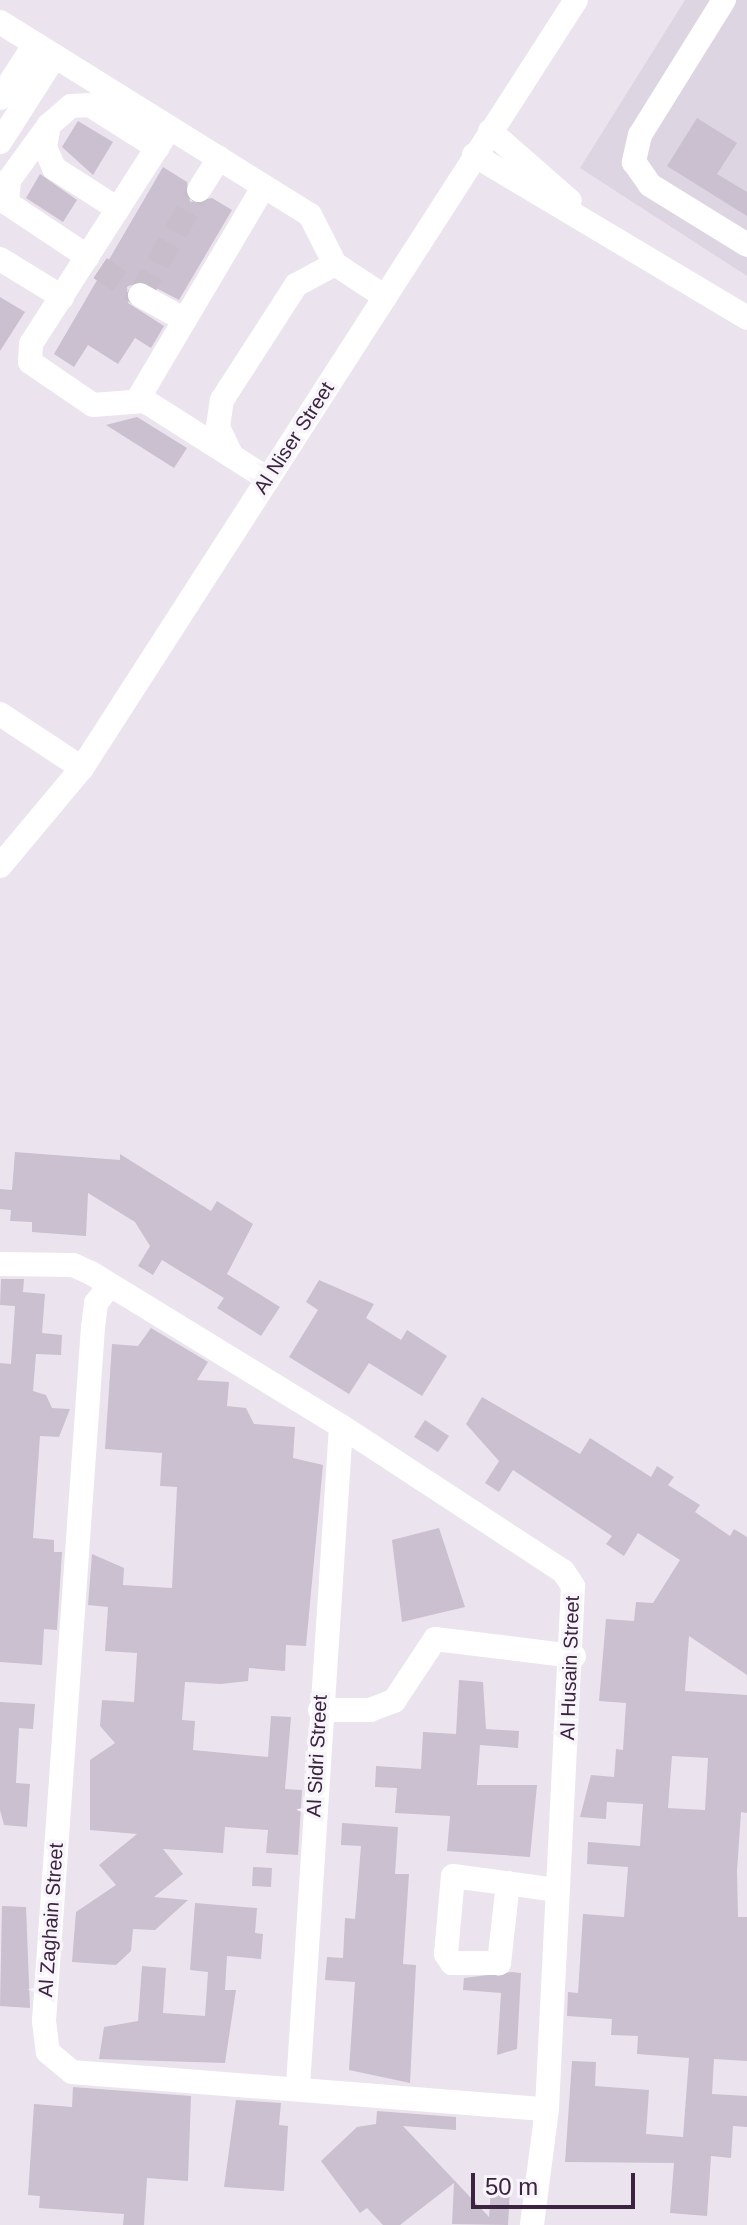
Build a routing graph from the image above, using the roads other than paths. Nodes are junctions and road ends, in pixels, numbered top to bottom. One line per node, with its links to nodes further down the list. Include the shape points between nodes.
1 (576, 0): 8 (street, Al Niser Street)
2 (724, 0): 16 (street, via 640,135 634,162 650,185)
3 (0, 22): 4 (street)
4 (45, 50): 5 (street); 7 (street); 9 (street)
5 (0, 98)
6 (49, 125): 9 (street, via 71,106 90,105); 14 (street, via 45,147 54,168); 18 (street, via 9,180 7,203)
7 (4, 126)
8 (490, 131): 10 (street, Al Niser Street); 15 (street)
9 (164, 139): 11 (street); 14 (street)
10 (474, 155): 15 (street); 22 (street, Al Niser Street)
11 (219, 158): 12 (street); 13 (street)
12 (264, 186): 19 (street, via 310,215); 24 (street)
13 (199, 190)
14 (118, 209): 18 (street)
15 (579, 212): 23 (street)
16 (747, 245)
17 (0, 259): 21 (street)
18 (91, 262): 21 (street)
19 (335, 264): 22 (street); 26 (street, via 296,285 222,400 218,427)
20 (140, 295): 24 (street)
21 (62, 297): 25 (street, via 31,344 30,362 93,405)
22 (385, 297): 27 (street, Al Niser Street)
23 (747, 318)
24 (185, 320): 25 (street)
25 (138, 399): 26 (street)
26 (230, 452): 27 (street)
27 (268, 479): 29 (street, Al Niser Street)
28 (0, 714): 29 (street)
29 (82, 768): 30 (street, Al Niser Street)
30 (0, 866)
31 (0, 1264): 32 (street, Al Husain Street, via 73,1265)
32 (109, 1286): 33 (street, Al Husain Street); 38 (street, Al Zaghain Street, via 96,1303 93,1327 44,2021 48,2052 72,2072)
33 (341, 1426): 34 (street, Al Husain Street, via 563,1571 576,1607); 35 (street, Al Sidri Street)
34 (574, 1656): 35 (street, via 435,1639 394,1701 370,1710); 37 (street, Al Husain Street)
35 (320, 1710): 38 (street, Al Sidri Street)
36 (508, 1883): 37 (street)
37 (556, 1890): 39 (street, Al Husain Street)
38 (298, 2086): 39 (street, Al Zaghain Street)
39 (547, 2109): 40 (street, Al Husain Street)
40 (532, 2225)

